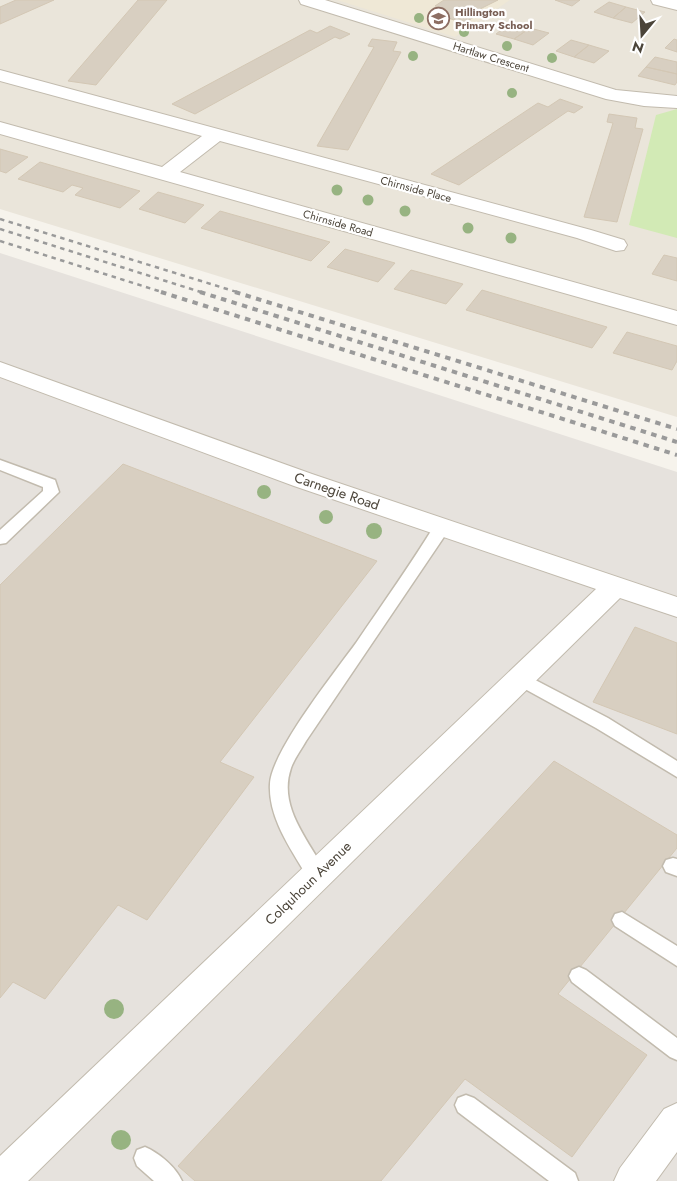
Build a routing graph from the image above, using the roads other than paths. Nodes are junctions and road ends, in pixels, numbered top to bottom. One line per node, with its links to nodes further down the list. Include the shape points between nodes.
1 (307, 0): 5 (street, Hartlaw Crescent, via 613,95)
2 (659, 0): 3 (street)
3 (677, 5)
4 (0, 75): 7 (street, Chirnside Place)
5 (677, 102)
6 (0, 128): 8 (street, Chirnside Road)
7 (216, 134): 8 (street); 9 (street, Chirnside Place)
8 (164, 175): 10 (street, Chirnside Road)
9 (616, 245)
10 (677, 318)
11 (0, 369): 13 (street, Carnegie Road, via 303,480)
12 (0, 464): 14 (lane, via 50,484 52,492)
13 (442, 527): 15 (street, Carnegie Road); 19 (lane, via 281,770 280,802 288,827)
14 (0, 539)
15 (616, 586): 16 (street, Carnegie Road); 17 (street, Colquhoun Avenue)
16 (677, 608)
17 (520, 678): 18 (lane, via 602,723); 19 (street, Colquhoun Avenue)
18 (677, 770)
19 (317, 875): 27 (street, Colquhoun Avenue)
20 (622, 920): 21 (lane)
21 (677, 957)
22 (579, 976): 23 (lane)
23 (677, 1050)
24 (466, 1105): 29 (lane)
25 (673, 1136): 30 (street)
26 (145, 1158): 28 (lane)
27 (1, 1181)
28 (171, 1181)
29 (567, 1181)
30 (633, 1181)

